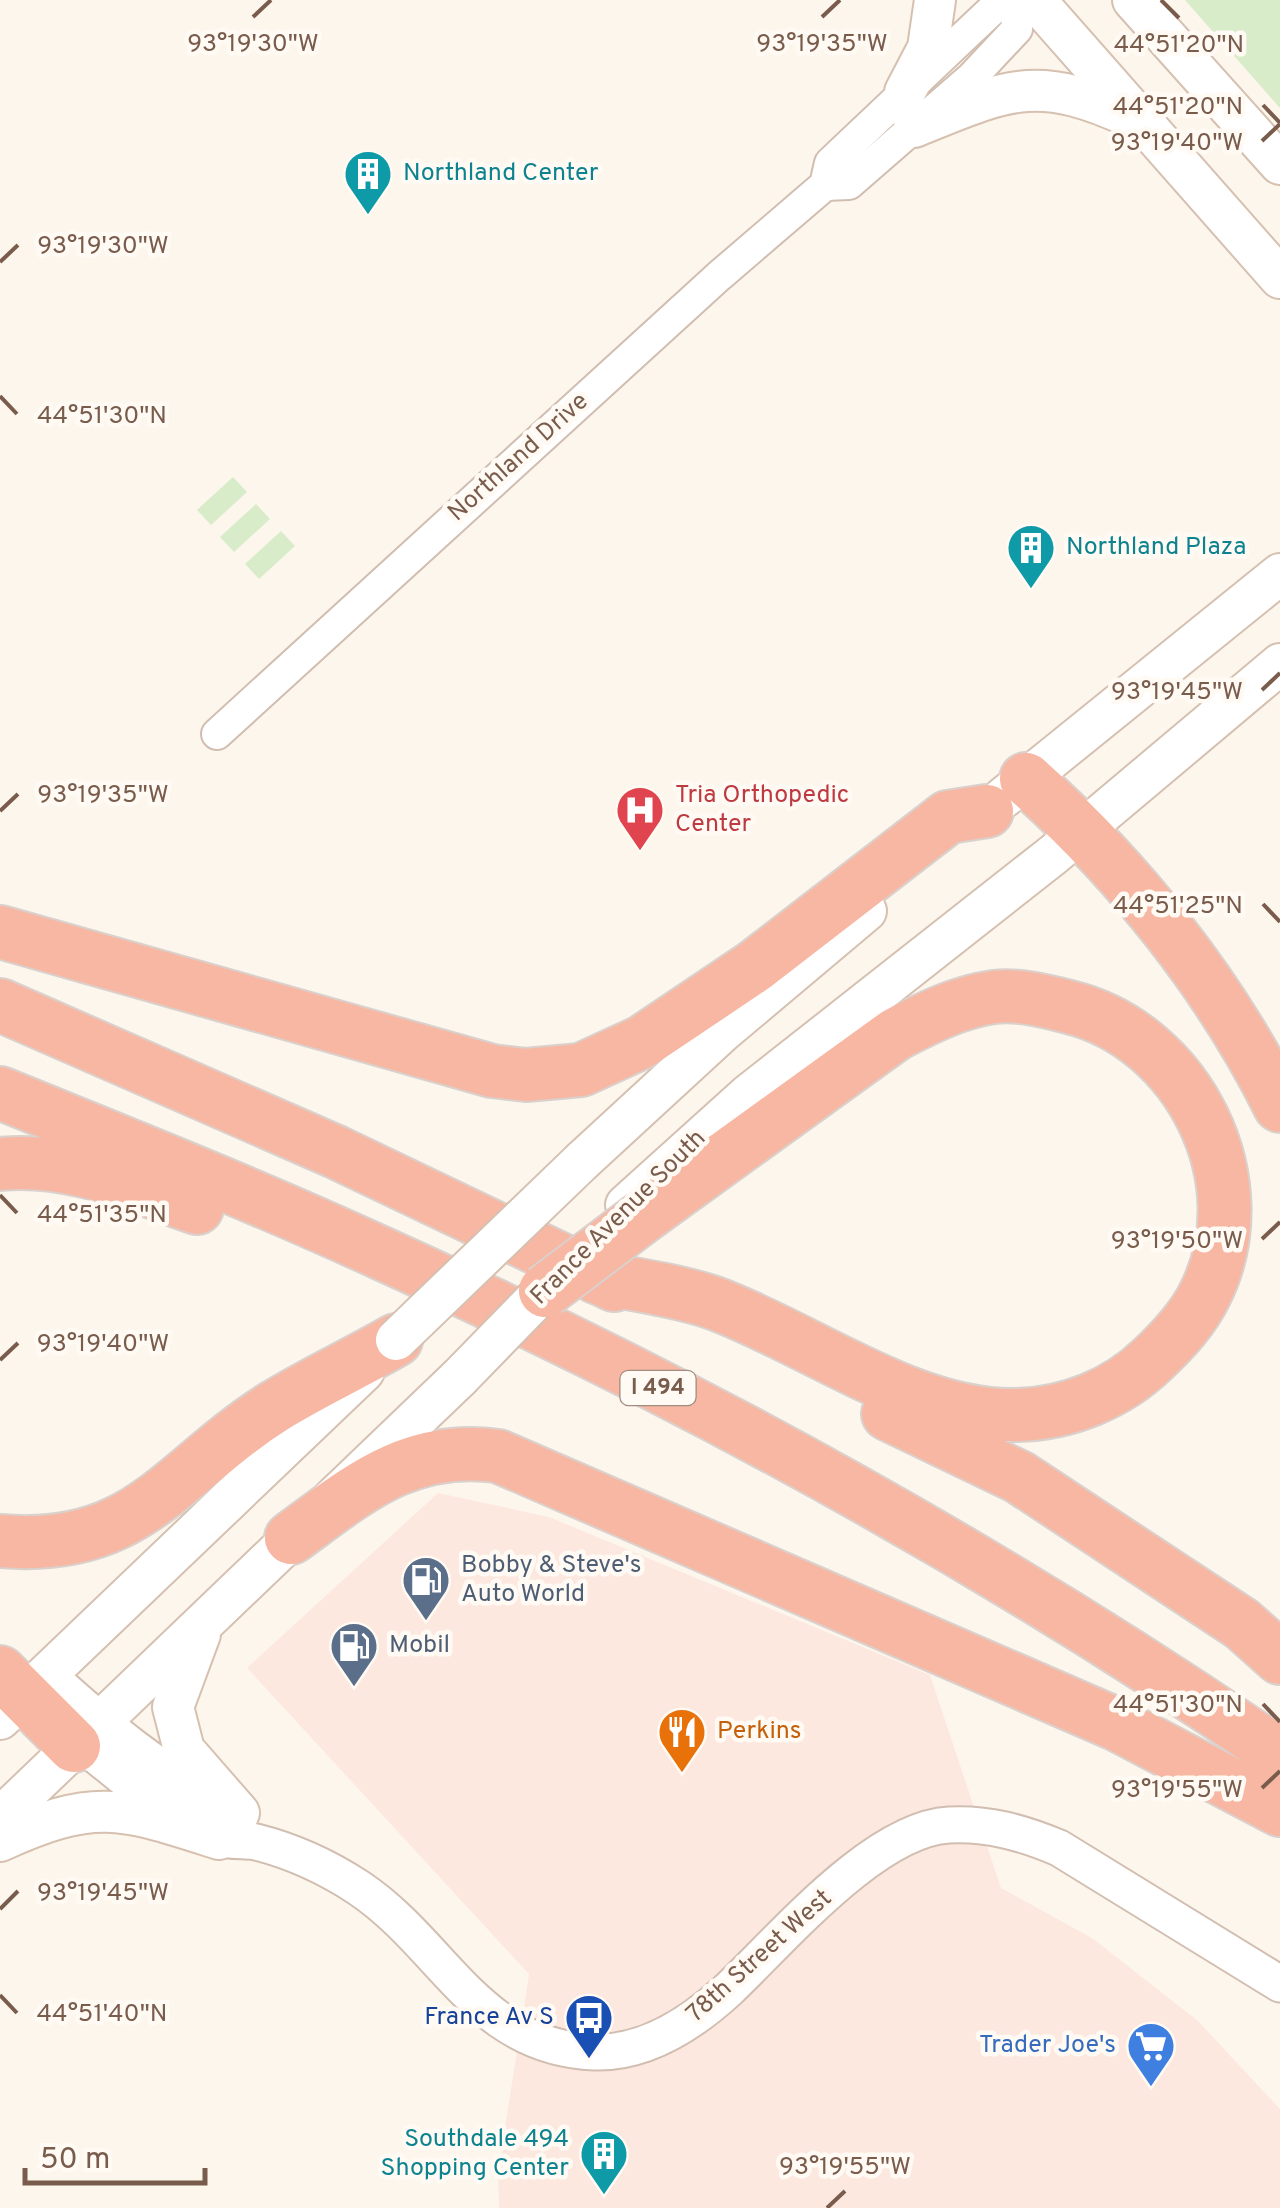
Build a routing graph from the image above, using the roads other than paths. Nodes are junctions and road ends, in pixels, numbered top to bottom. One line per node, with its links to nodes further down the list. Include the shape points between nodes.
1 (935, 0): 4 (main road)
2 (1133, 0): 6 (main road)
3 (1024, 2): 4 (street, Northland Drive, via 1017,29 972,76); 5 (main road)
4 (910, 109): 5 (main road, via 1037,87 1088,97); 10 (street, Northland Drive, via 849,184 825,186 718,276)
5 (1143, 122): 7 (main road)
6 (1280, 164)
7 (1280, 278)
8 (1277, 572): 11 (main road)
9 (1280, 664): 12 (main road, France Avenue South)
10 (217, 734)
11 (1007, 795): 12 (highway); 13 (highway, via 948,817 755,966 642,1042 581,1070 552,1074 476,1067); 21 (main road, bridge, via 721,1033)
12 (1082, 829): 16 (highway, via 1213,992); 18 (main road, France Avenue South, via 748,1095)
13 (0, 932)
14 (0, 1005): 19 (highway, via 336,1152)
15 (0, 1092): 22 (highway, I 494, via 337,1233)
16 (1280, 1106)
17 (0, 1164): 22 (highway, via 92,1172 291,1238)
18 (634, 1212): 19 (highway, via 896,1034 938,1013 998,997 1090,1012 1159,1055 1211,1134 1224,1206 1216,1268 1205,1295 1166,1346 1117,1386 1076,1406 1017,1416 938,1404 712,1302); 20 (highway, bridge)
19 (596, 1277): 26 (highway, via 1019,1476 1242,1624)
20 (545, 1291): 23 (main road, France Avenue South, bridge)
21 (396, 1340): 24 (highway, via 272,1408 114,1528 52,1544); 27 (main road)
22 (618, 1368): 29 (highway, I 494, via 812,1468 992,1573)
23 (291, 1538): 25 (main road, France Avenue South); 30 (highway, via 370,1481 403,1466 436,1455 498,1456 1116,1724)
24 (0, 1541)
25 (204, 1621): 28 (main road, France Avenue South); 32 (main road, via 173,1706 184,1750)
26 (1280, 1658)
27 (18, 1690): 28 (highway)
28 (87, 1734): 31 (main road, France Avenue South); 32 (street, 78th Street West, via 93,1753 173,1812)
29 (1280, 1755)
30 (1280, 1810)
31 (0, 1818)
32 (237, 1831): 33 (main road, via 83,1810); 34 (street, 78th Street West, via 308,1859 371,1897 503,2025 580,2050 637,2047 676,2030 884,1850 946,1825 1022,1832 1059,1848)
33 (0, 1841)
34 (1280, 1984)

